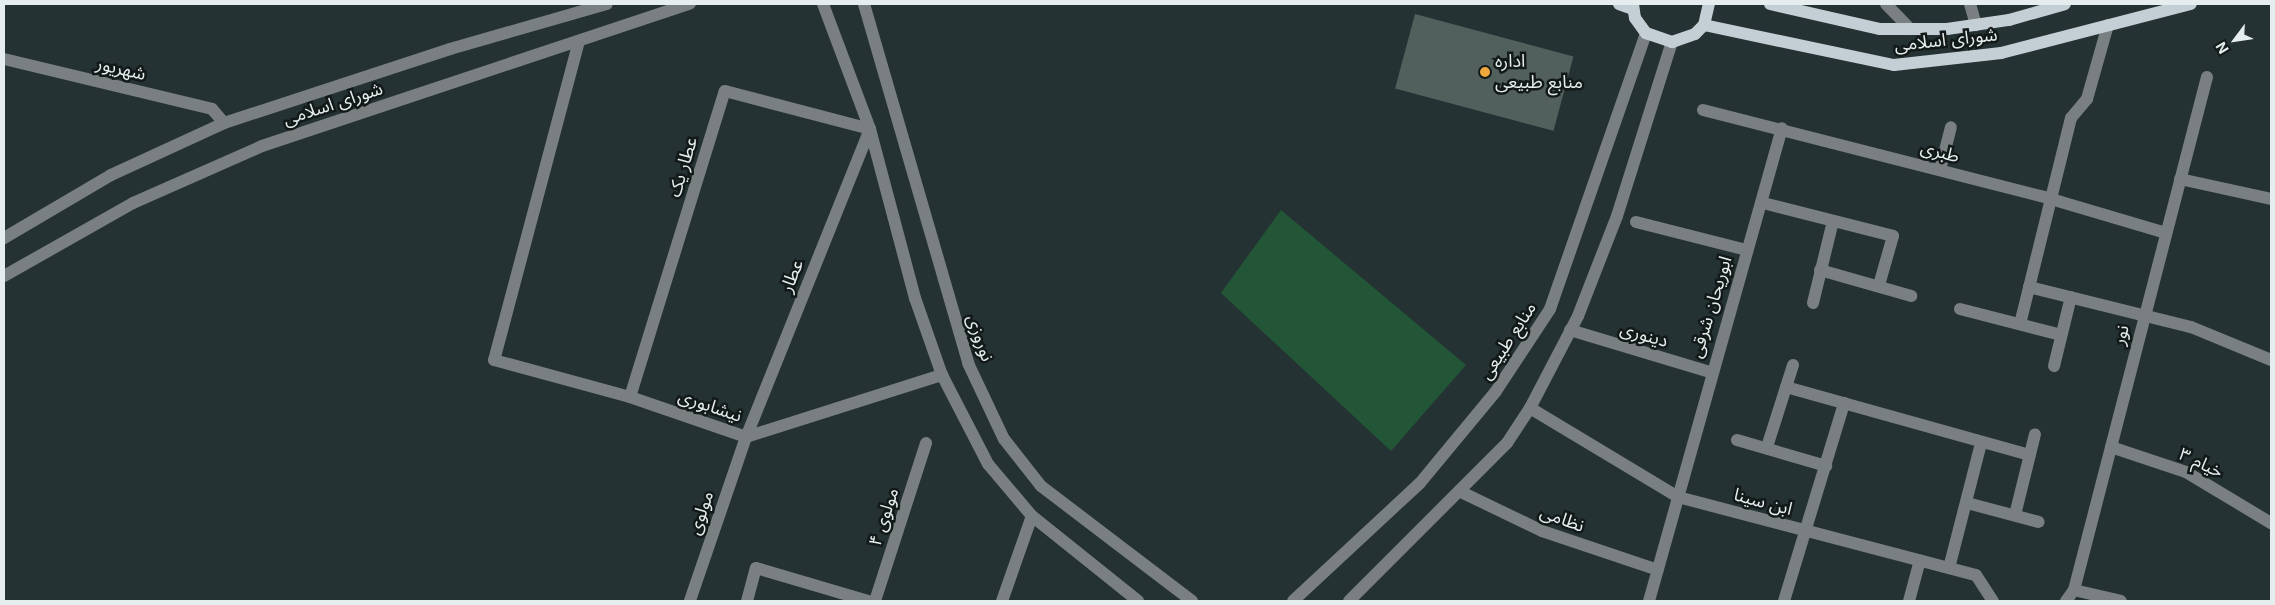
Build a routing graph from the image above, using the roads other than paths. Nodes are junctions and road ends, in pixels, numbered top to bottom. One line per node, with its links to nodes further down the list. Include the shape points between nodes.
1 (607, 4): 23 (street, شورای اسلامی, via 450,48)
2 (690, 4): 18 (street, شورای اسلامی)
3 (823, 4): 26 (street)
4 (864, 4): 85 (street, نوروزی, via 968,363 1004,439 1041,486)
5 (1619, 4): 12 (main road)
6 (1709, 4): 14 (main road)
7 (1770, 4): 16 (main road, شورای اسلامی, via 1880,30)
8 (1886, 4): 16 (street)
9 (1970, 4): 13 (street)
10 (2065, 4): 13 (main road, شورای اسلامی)
11 (2191, 4): 15 (main road, شورای اسلامی)
12 (1633, 6): 17 (main road)
13 (1976, 24): 16 (main road, شورای اسلامی)
14 (1704, 25): 15 (main road, شورای اسلامی, via 1894,65 2001,53); 19 (main road, via 1685,40)
15 (2108, 25): 29 (street, via 2087,100 2071,118)
16 (1910, 29)
17 (1646, 33): 19 (main road); 86 (street, منابع طبیعی, via 1550,309 1496,391 1420,483)
18 (579, 41): 38 (street, شورای اسلامی, via 262,146 133,203); 55 (street, نیشابوری, via 494,360)
19 (1672, 42): 47 (street, via 1617,216)
20 (4, 60): 23 (street, شهریور, via 212,109)
21 (2207, 77): 28 (street, نور)
22 (1703, 110): 25 (street, طبری)
23 (224, 123): 35 (street, شورای اسلامی, via 111,174)
24 (1951, 127): 27 (street)
25 (1782, 128): 27 (street, طبری); 31 (street, ابوریحان شرقی)
26 (870, 129): 53 (street, via 915,298); 55 (street, عطار یک, via 724,91); 59 (street, عطار)
27 (1940, 170): 29 (street, طبری)
28 (2180, 179): 30 (street); 34 (street, نور)
29 (2051, 199): 34 (street, طبری); 40 (street)
30 (2271, 199)
31 (1763, 203): 32 (street); 36 (street, ابوریحان شرقی)
32 (1833, 221): 37 (street); 39 (street, via 1893,236)
33 (1636, 222): 36 (street)
34 (2166, 233): 45 (street, نور)
35 (4, 238)
36 (1747, 250): 52 (street, ابوریحان شرقی)
37 (1820, 270): 39 (street); 43 (street)
38 (4, 276)
39 (1879, 285): 41 (street)
40 (2029, 287): 42 (street); 46 (street)
41 (1911, 296)
42 (2071, 297): 45 (street); 48 (street)
43 (1813, 303)
44 (1960, 309): 46 (street)
45 (2145, 316): 49 (street, via 2191,327); 64 (street, نور)
46 (2020, 324): 48 (street)
47 (1570, 330): 52 (street, دینوری); 57 (street)
48 (2061, 335): 51 (street)
49 (2271, 360)
50 (1793, 365): 54 (street)
51 (2054, 366)
52 (1710, 372): 68 (street, ابوریحان شرقی)
53 (942, 375): 59 (street, نیشابوری); 71 (street, via 988,464)
54 (1786, 387): 56 (street); 63 (street)
55 (630, 397): 59 (street, نیشابوری)
56 (1844, 403): 62 (street); 66 (street)
57 (1530, 408): 67 (street, via 1507,443); 68 (street, ابن سینا)
58 (2035, 434): 65 (street)
59 (746, 437): 79 (street, مولوی)
60 (1737, 440): 63 (street)
61 (926, 443): 82 (street, مولوی ۴)
62 (1981, 443): 65 (street); 69 (street)
63 (1767, 447): 66 (street)
64 (2111, 447): 73 (street, خیام ۳, via 2186,472); 78 (street, نور)
65 (2030, 455): 70 (street)
66 (1826, 466): 74 (street)
67 (1458, 491): 77 (street, نظامی, via 1542,531); 87 (street)
68 (1678, 497): 74 (street, ابن سینا); 77 (street, ابوریحان شرقی)
69 (1967, 503): 70 (street); 76 (street)
70 (2015, 515): 72 (street)
71 (1032, 516): 83 (street); 84 (street)
72 (2039, 522)
73 (2271, 523)
74 (1806, 531): 75 (street, ابن سینا); 89 (street)
75 (1920, 560): 76 (street, ابن سینا); 90 (street)
76 (1949, 568): 91 (street, ابن سینا, via 1976,575)
77 (1658, 570): 88 (street, ابوریحان شرقی)
78 (2074, 590): 92 (street, نور); 93 (street)
79 (690, 601)
80 (747, 601): 81 (street, via 756,568)
81 (868, 601)
82 (875, 601)
83 (1002, 601)
84 (1138, 601)
85 (1192, 601)
86 (1293, 601)
87 (1349, 601)
88 (1649, 601)
89 (1784, 601)
90 (1908, 601)
91 (1994, 601)
92 (2066, 601)
93 (2121, 601)

